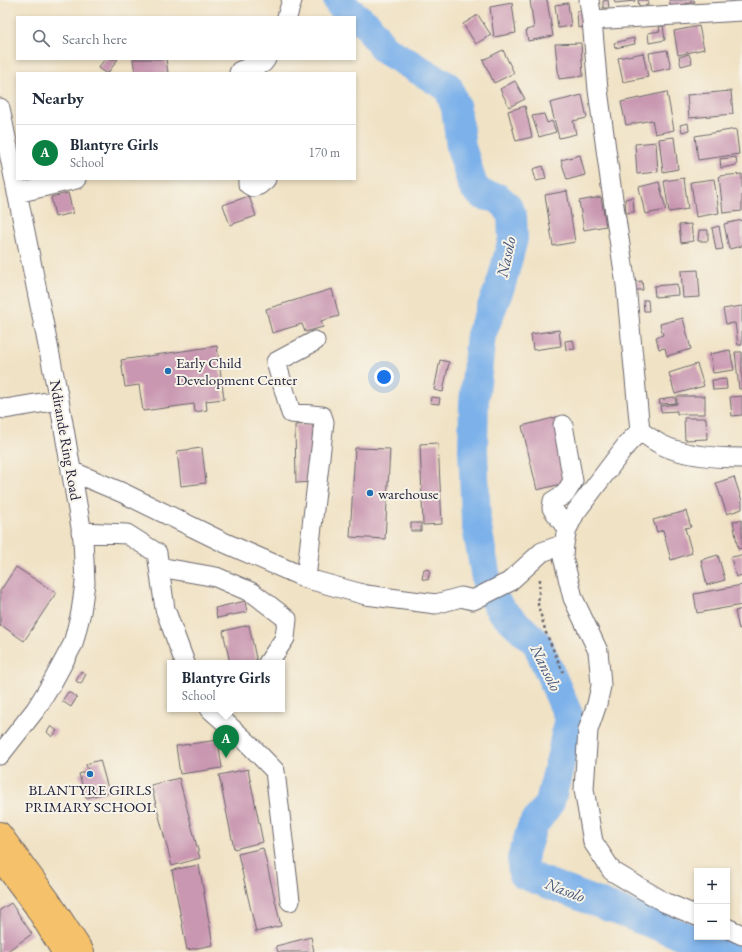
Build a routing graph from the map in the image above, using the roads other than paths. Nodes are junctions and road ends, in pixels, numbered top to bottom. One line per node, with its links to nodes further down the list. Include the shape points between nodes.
1 (292, 0): 4 (street)
2 (589, 0): 5 (street)
3 (742, 11): 5 (street)
4 (287, 16)
5 (592, 20): 19 (street, via 598,90 626,285)
6 (265, 60): 7 (street)
7 (240, 72)
8 (0, 108): 9 (street, Ndirande Ring Road)
9 (6, 161): 14 (street, Ndirande Ring Road)
10 (69, 180): 13 (street)
11 (248, 180): 12 (street, via 248,184 253,187)
12 (265, 180)
13 (56, 182): 14 (street)
14 (17, 193): 16 (street, Ndirande Ring Road)
15 (314, 341): 25 (street, via 276,362 291,413 322,416 324,422)
16 (59, 400): 17 (street); 21 (street, Ndirande Ring Road)
17 (0, 408)
18 (563, 425): 23 (street, via 572,481 565,494 553,501 552,508)
19 (640, 430): 20 (street, via 661,445 684,452 716,458); 23 (street, via 575,513)
20 (742, 458)
21 (71, 471): 22 (street, Ndirande Ring Road); 25 (street)
22 (81, 532): 24 (street, via 127,534 157,553); 29 (street, Ndirande Ring Road, via 85,583 81,612 72,644 36,709)
23 (566, 536): 25 (street, via 542,552 509,582 473,600 460,597 436,604 366,595); 33 (street, via 563,557 573,598 598,651 601,686 588,730 584,789 593,842 612,871 664,902)
24 (159, 567): 26 (street, via 165,609); 27 (street, via 216,577 254,593 287,619 285,638)
25 (306, 578)
26 (184, 660)
27 (270, 660)
28 (215, 712): 32 (street, via 275,771)
29 (0, 755)
30 (0, 833): 37 (highway)
31 (0, 859): 36 (highway, via 35,906)
32 (290, 901)
33 (694, 915)
34 (730, 929): 35 (street)
35 (742, 935)
36 (63, 952)
37 (83, 952)

